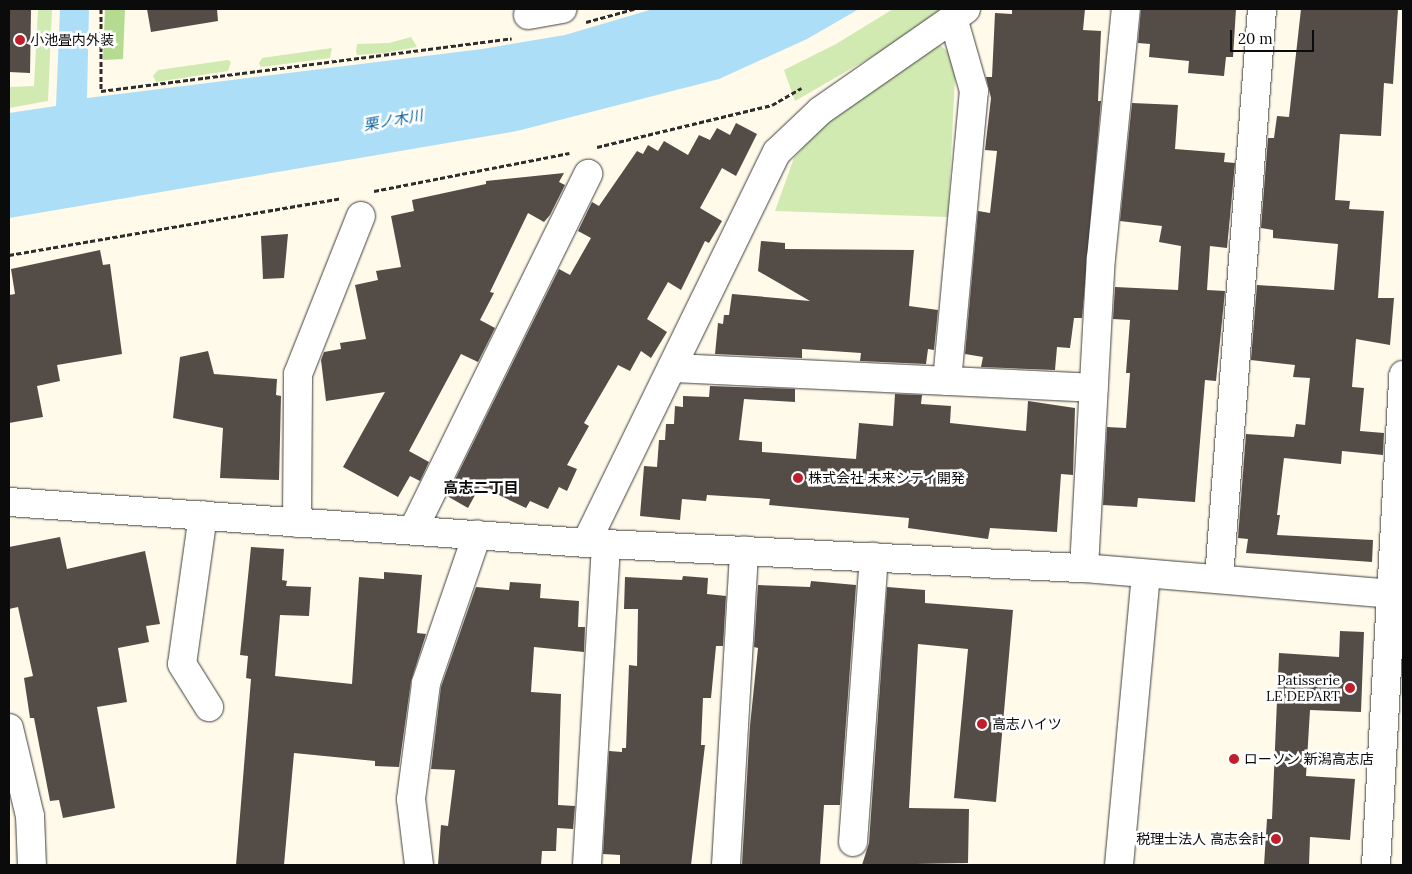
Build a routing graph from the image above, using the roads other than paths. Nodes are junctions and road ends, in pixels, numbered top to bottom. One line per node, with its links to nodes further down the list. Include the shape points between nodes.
1 (1126, 9): 11 (street, via 1101,258)
2 (1262, 9): 23 (street)
3 (959, 13): 8 (street, via 820,111 777,152); 10 (street, via 974,91)
4 (573, 16): 5 (street)
5 (524, 26)
6 (584, 158): 16 (street)
7 (357, 202): 15 (street, via 298,374)
8 (672, 368): 10 (street); 18 (street)
9 (1403, 376): 12 (street)
10 (948, 381): 11 (street)
11 (1094, 388): 21 (street)
12 (1402, 408): 24 (street)
13 (9, 502): 14 (street)
14 (203, 514): 15 (street); 25 (street, via 182,664)
15 (298, 523): 16 (street)
16 (413, 530): 17 (street)
17 (477, 535): 18 (street); 31 (street, via 426,683 411,800)
18 (596, 543): 19 (street); 32 (street)
19 (744, 551): 20 (street); 33 (street)
20 (874, 557): 21 (street); 29 (street)
21 (1084, 568): 22 (street)
22 (1146, 574): 23 (street); 34 (street)
23 (1219, 578): 24 (street)
24 (1397, 595): 27 (street)
25 (209, 707)
26 (9, 728): 28 (street)
27 (1393, 759): 35 (street)
28 (13, 762): 30 (street, via 30,816)
29 (853, 842)
30 (32, 865)
31 (418, 865)
32 (587, 865)
33 (726, 865)
34 (1119, 865)
35 (1376, 865)

